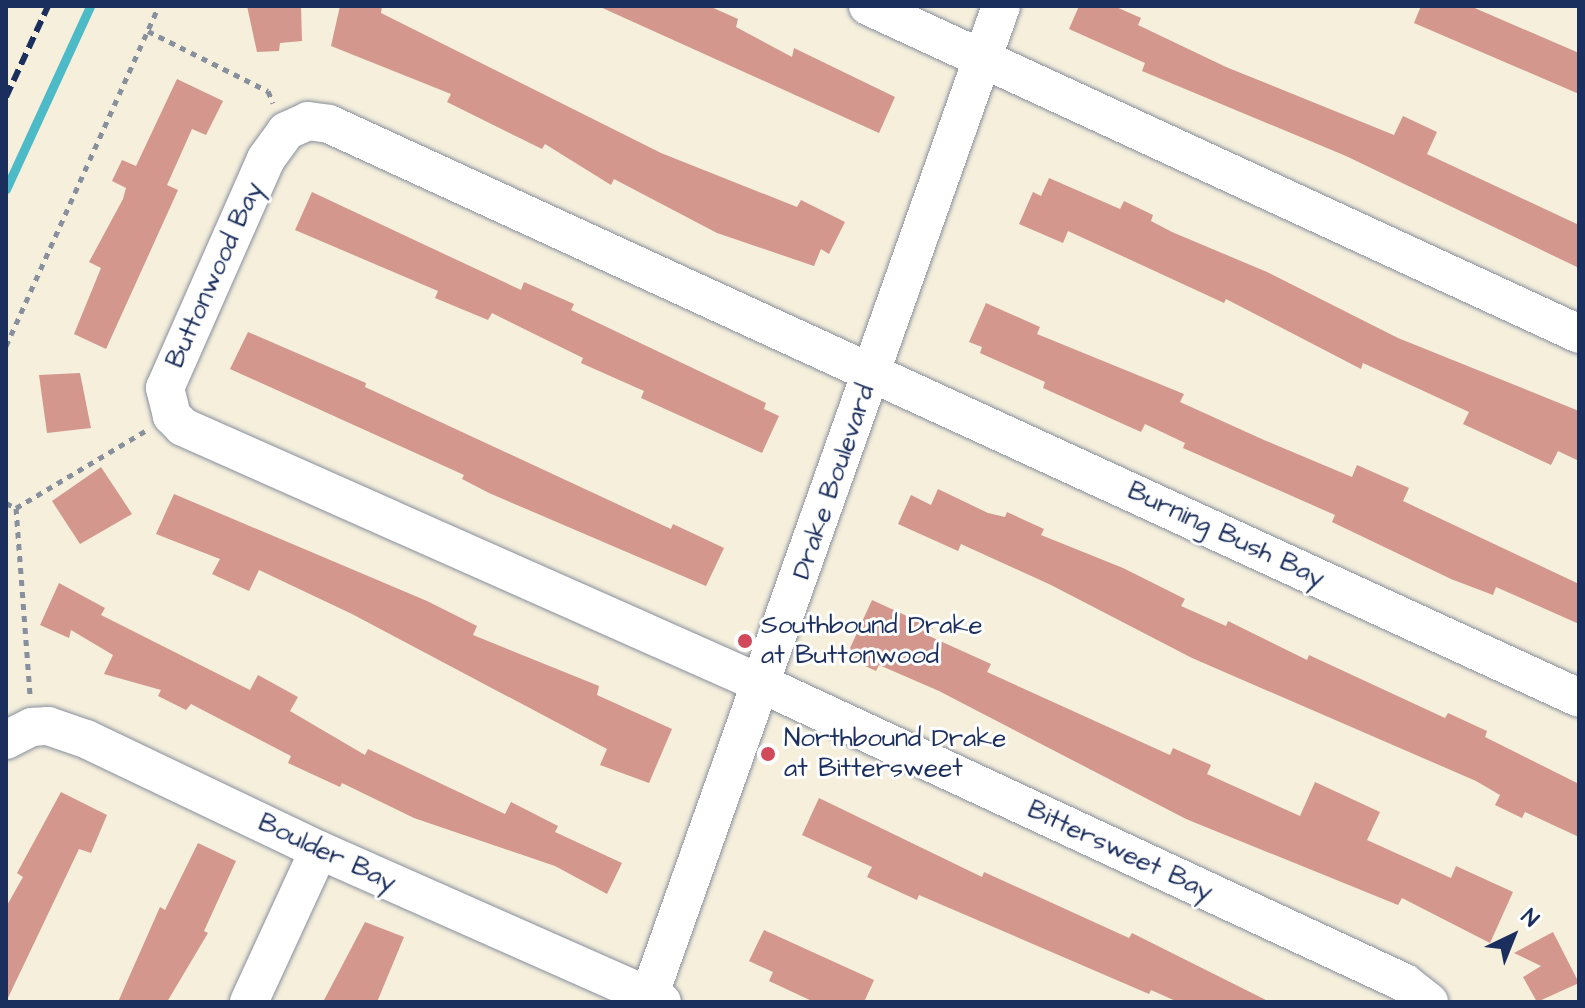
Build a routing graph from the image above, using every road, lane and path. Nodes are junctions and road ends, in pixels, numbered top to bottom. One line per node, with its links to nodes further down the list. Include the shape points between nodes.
1 (159, 6): 4 (path)
2 (868, 6): 5 (street)
3 (1001, 6): 5 (street, Drake Boulevard)
4 (148, 31): 6 (path, via 268,91); 8 (path)
5 (983, 59): 7 (street); 9 (street, Drake Boulevard)
6 (286, 131): 9 (street, via 308,121 329,124); 10 (street, Buttonwood Bay, via 266,159 173,364 165,388)
7 (1579, 334)
8 (6, 346)
9 (873, 372): 13 (street, Drake Boulevard); 14 (street, Burning Bush Bay)
10 (172, 416): 12 (path); 13 (street, via 199,437)
11 (6, 503): 12 (path)
12 (16, 508): 15 (path)
13 (764, 685): 17 (street, Drake Boulevard); 19 (street, Bittersweet Bay, via 1405,983)
14 (1579, 698)
15 (19, 734): 16 (street, Boulder Bay, via 86,739)
16 (319, 850): 17 (street, Boulder Bay); 18 (street)
17 (652, 1000)
18 (249, 1002)
19 (1429, 1002)

